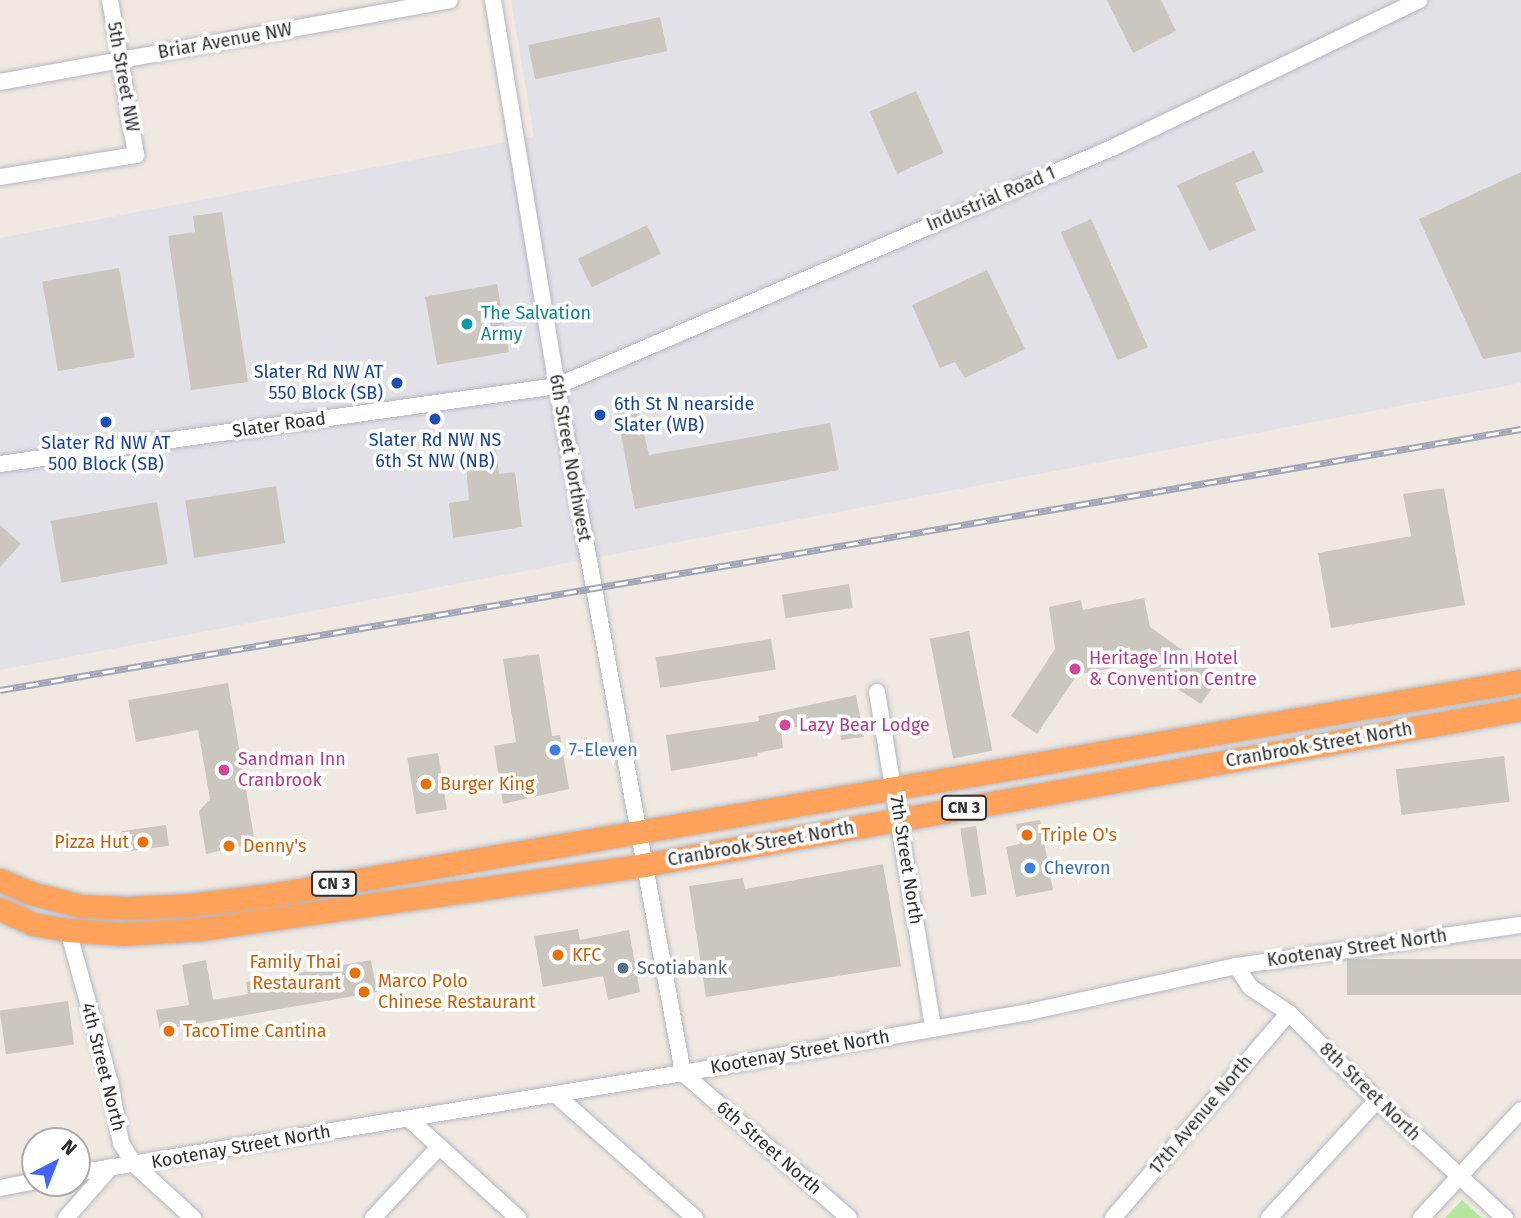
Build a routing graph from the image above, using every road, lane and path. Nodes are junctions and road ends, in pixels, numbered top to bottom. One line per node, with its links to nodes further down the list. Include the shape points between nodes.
1 (110, 0): 5 (street, 5th Street NW)
2 (450, 0): 5 (street, Briar Avenue NW)
3 (493, 0): 8 (street, 6th Street Northwest)
4 (1419, 0): 8 (street, Industrial Road 1, via 1114,147)
5 (121, 60): 6 (street, Briar Avenue NW); 7 (street, 5th Street NW, via 136,155)
6 (0, 82)
7 (0, 177)
8 (557, 386): 9 (street, Slater Road); 15 (street, 6th Street Northwest)
9 (0, 464)
10 (1521, 681): 13 (highway, Cranbrook Street North / CN 3)
11 (877, 692): 13 (street, 7th Street North)
12 (1521, 709): 14 (highway, Cranbrook Street North / CN 3)
13 (895, 788): 14 (street, 7th Street North); 15 (highway, Cranbrook Street North / CN 3)
14 (898, 820): 16 (highway, Cranbrook Street North / CN 3); 25 (street, 7th Street North)
15 (637, 833): 16 (street); 18 (highway, Cranbrook Street North / CN 3, via 189,905 81,906)
16 (643, 865): 22 (highway, Cranbrook Street North / CN 3, via 201,929 122,934); 26 (street)
17 (0, 880): 18 (highway, CN 3)
18 (30, 893): 19 (highway, via 6,895)
19 (0, 901)
20 (0, 909): 22 (highway, Cranbrook Street North / CN 3, via 33,924)
21 (1521, 925): 23 (street, Kootenay Street North)
22 (68, 930): 32 (street, 4th Street North, via 110,1082 121,1143)
23 (1236, 966): 24 (street, 8th Street North, via 1250,987); 25 (street, Kootenay Street North, via 1029,1012)
24 (1289, 1013): 28 (street, 8th Street North); 45 (street, 17th Avenue North)
25 (933, 1028): 26 (street, Kootenay Street North)
26 (683, 1073): 27 (street, Kootenay Street North); 38 (street, 6th Street North)
27 (555, 1094): 30 (street, Kootenay Street North); 43 (street)
28 (1377, 1100): 35 (street, 8th Street North); 46 (street)
29 (1521, 1110): 35 (street)
30 (408, 1118): 31 (street); 32 (street, Kootenay Street North)
31 (439, 1147): 41 (street); 42 (street)
32 (135, 1165): 33 (street, Kootenay Street North); 40 (street, 4th Street North)
33 (111, 1167): 34 (street, Kootenay Street North); 39 (street)
34 (91, 1171)
35 (1460, 1177): 47 (street); 48 (street, 8th Street North)
36 (21, 1184): 37 (street)
37 (0, 1188)
38 (830, 1212): 44 (street, 6th Street North)
39 (66, 1218)
40 (193, 1218)
41 (373, 1218)
42 (518, 1218)
43 (695, 1218)
44 (849, 1218)
45 (1114, 1218)
46 (1269, 1218)
47 (1422, 1218)
48 (1505, 1218)

